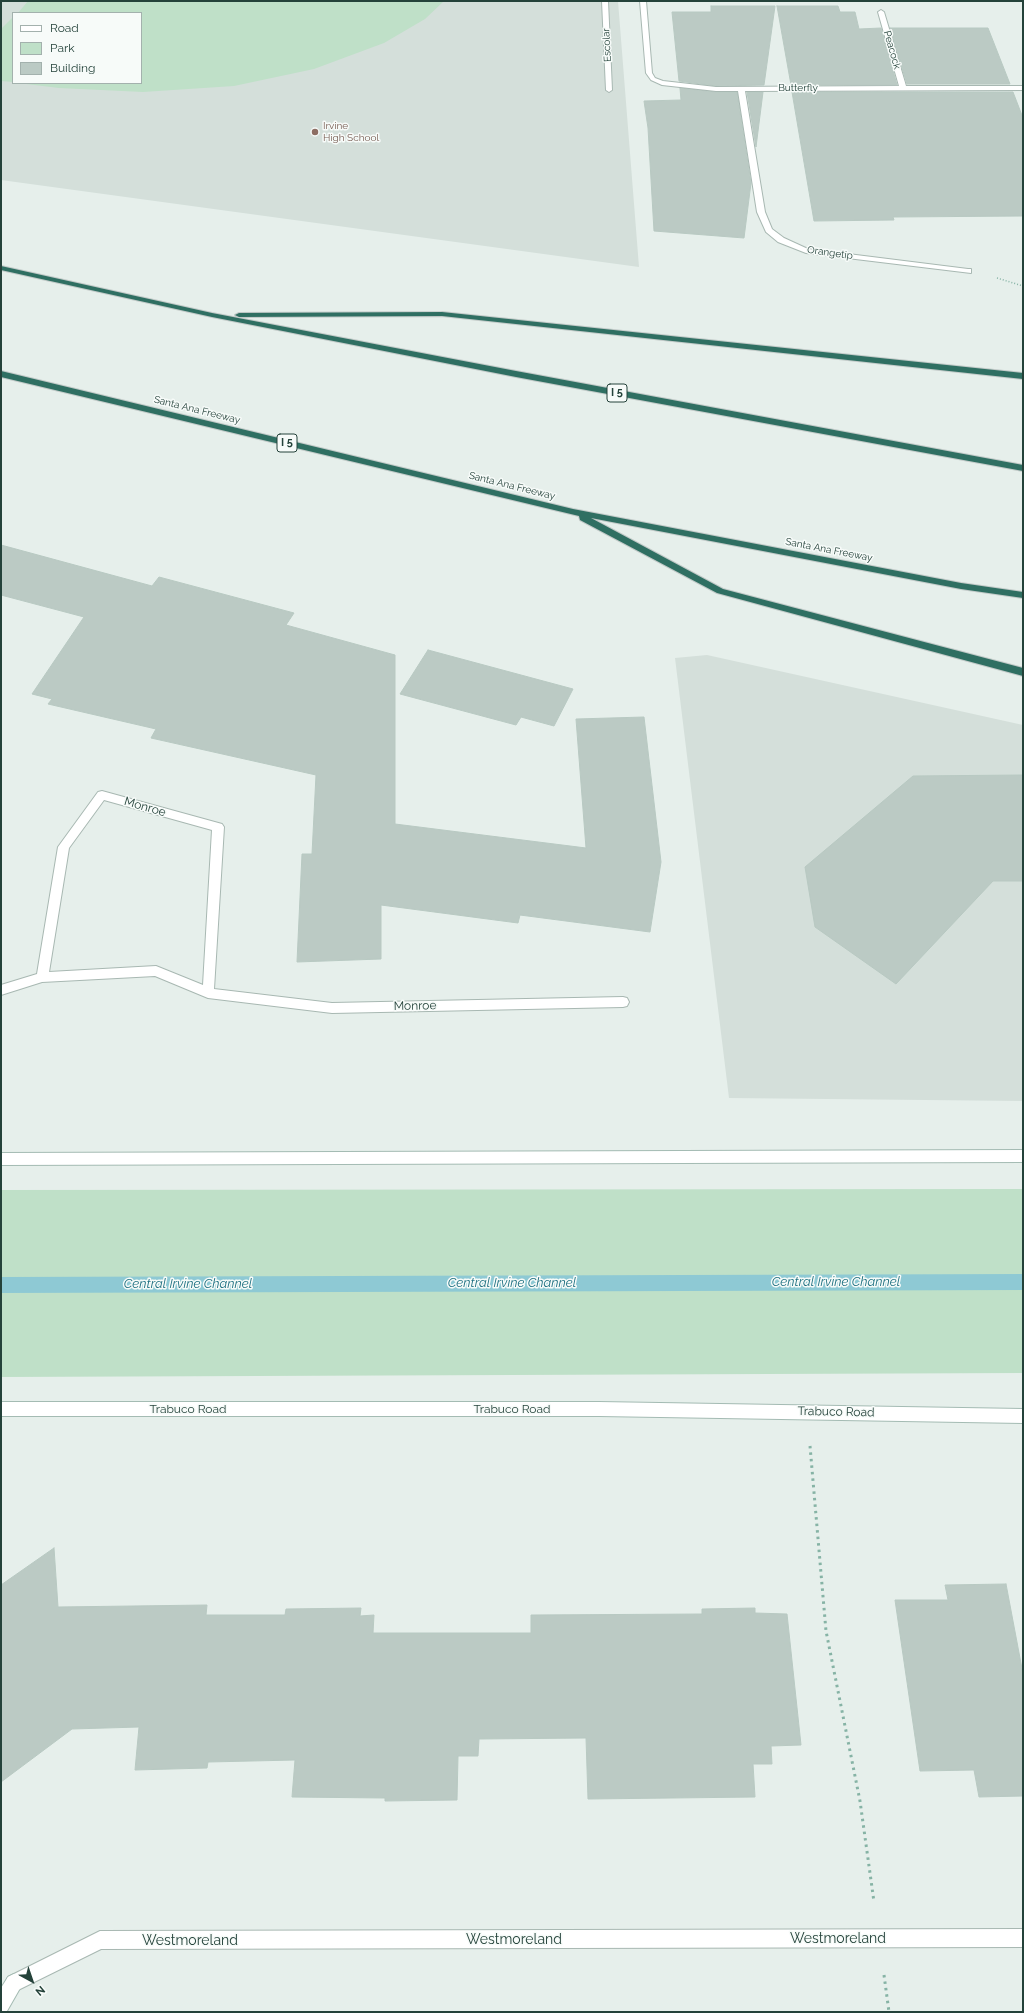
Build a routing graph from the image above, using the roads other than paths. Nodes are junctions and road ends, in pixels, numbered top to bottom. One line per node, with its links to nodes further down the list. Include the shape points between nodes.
1 (605, 1): 7 (street, Escolar)
2 (643, 1): 6 (street, Butterfly, via 649,73 653,79 693,88)
3 (881, 12): 4 (street, Peacock)
4 (903, 88): 5 (street, Butterfly); 6 (street, Butterfly)
5 (1023, 88)
6 (741, 89): 9 (street, Orangetip, via 761,212 769,230 781,240 806,251)
7 (609, 90)
8 (1, 268): 10 (highway, I 5)
9 (968, 271)
10 (212, 316): 12 (highway, via 442,314); 13 (highway, I 5)
11 (1, 374): 14 (highway, Santa Ana Freeway / I 5)
12 (1023, 376)
13 (1023, 468)
14 (573, 512): 15 (highway, Santa Ana Freeway / I 5); 16 (highway, via 720,592)
15 (1023, 596)
16 (1023, 672)
17 (42, 977): 18 (street, Monroe); 19 (street, Monroe, via 156,971); 19 (street, Monroe, via 64,847 102,795 218,827)
18 (1, 990)
19 (208, 993): 20 (street, Monroe, via 332,1008)
20 (623, 1002)
21 (1023, 1156): 22 (street)
22 (1, 1159)
23 (1, 1409): 24 (street, Trabuco Road, via 599,1409)
24 (1023, 1416)
25 (1023, 1938): 26 (street, Westmoreland, via 100,1940 14,1983)
26 (1, 2005)

